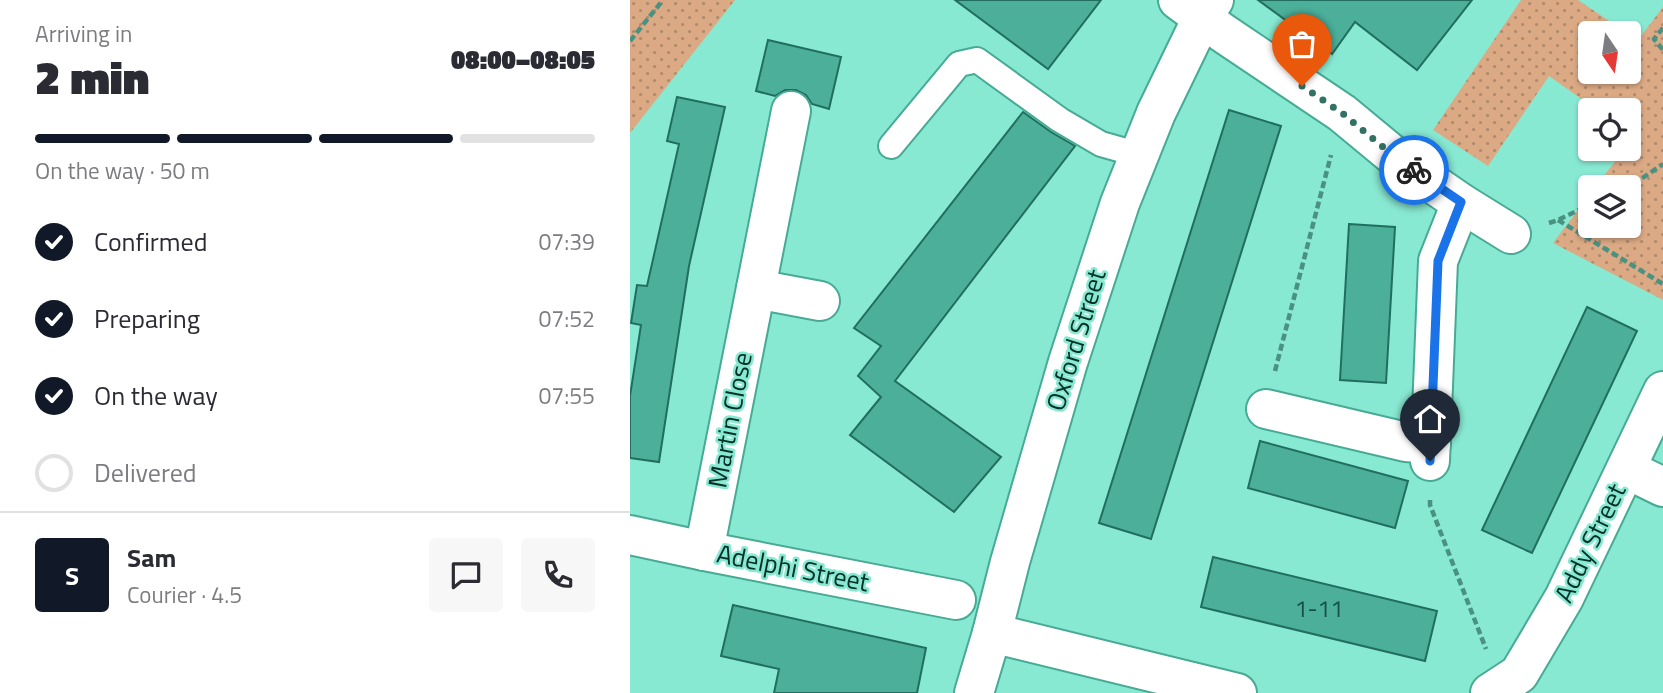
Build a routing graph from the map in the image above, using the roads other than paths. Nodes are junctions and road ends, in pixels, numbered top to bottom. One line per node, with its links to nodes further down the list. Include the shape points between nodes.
1 (1198, 6): 4 (street, Oxford Street); 5 (street, via 1400,161)
2 (791, 111): 7 (street, Martin Close)
3 (891, 146): 4 (lane, via 959,64 977,60 1101,144)
4 (1140, 155): 16 (street, Oxford Street, via 1068,362)
5 (1461, 202): 6 (street); 10 (street, via 1438,261 1430,452 1406,442)
6 (1511, 233)
7 (756, 289): 8 (street); 14 (street, Martin Close)
8 (820, 301)
9 (1663, 391): 11 (street, Addy Street)
10 (1266, 409)
11 (1626, 469): 12 (street); 17 (street, Addy Street, via 1564,598)
12 (1663, 487)
13 (630, 535): 14 (street, Adelphi Street)
14 (704, 551): 15 (street, Adelphi Street)
15 (956, 600)
16 (992, 633): 18 (street); 19 (street, Oxford Street)
17 (1512, 687)
18 (1194, 688): 20 (street)
19 (974, 693)
20 (1237, 693)

